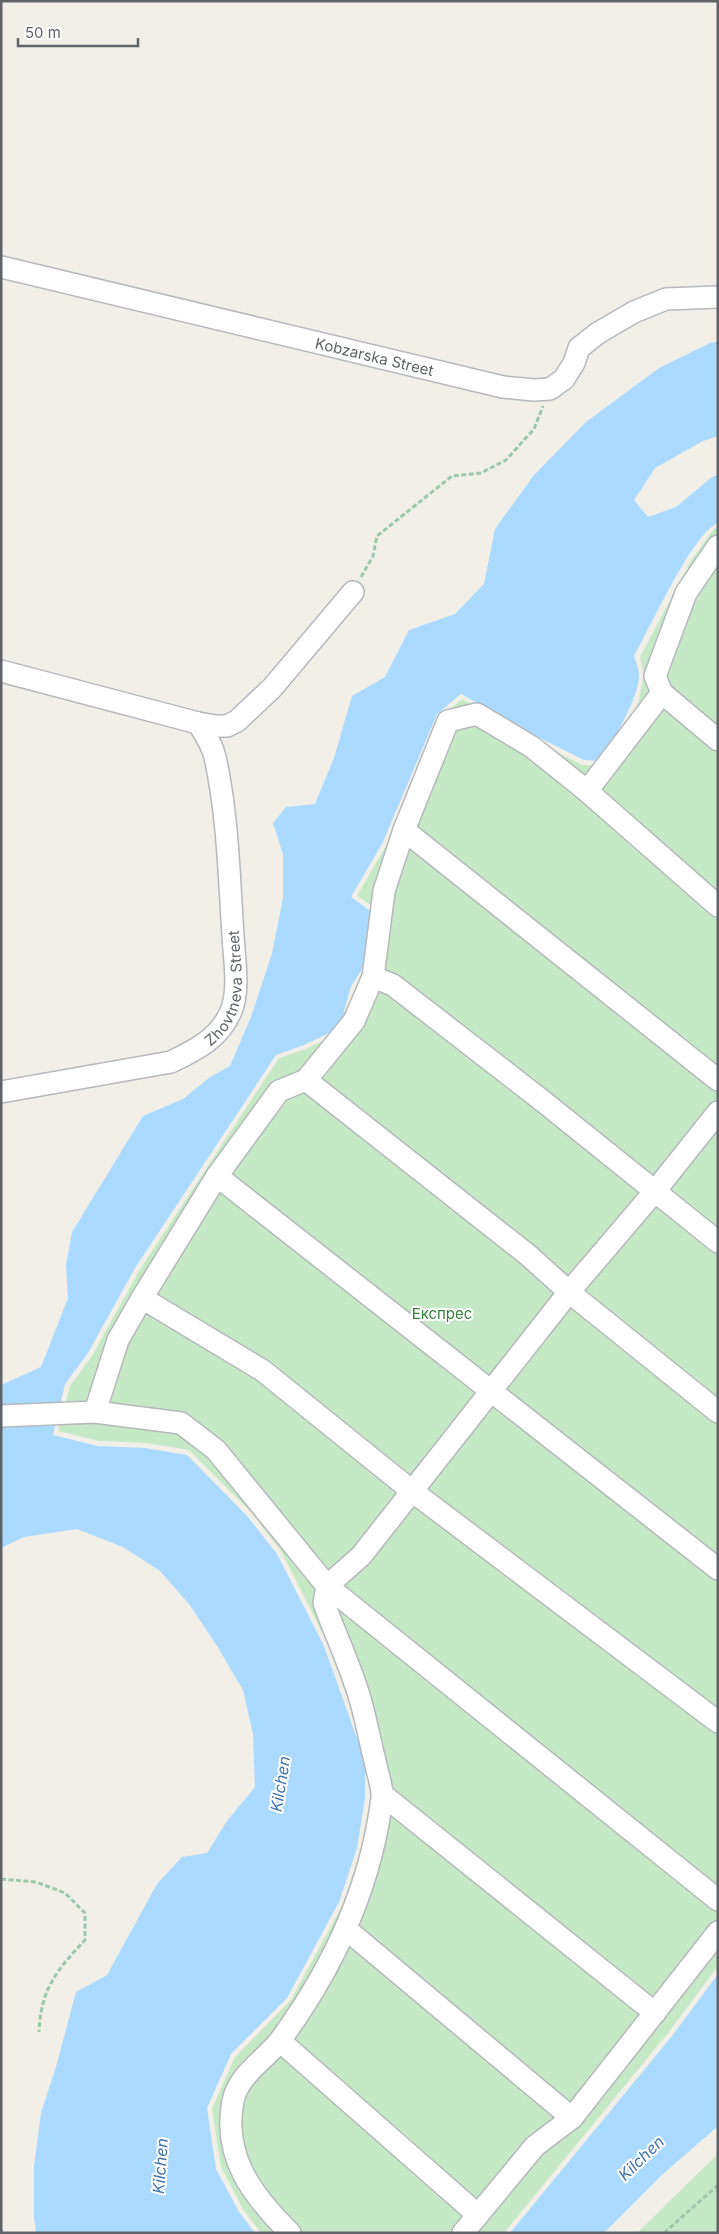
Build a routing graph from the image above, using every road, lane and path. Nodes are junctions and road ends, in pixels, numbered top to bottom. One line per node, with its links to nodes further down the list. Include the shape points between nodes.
1 (1, 267): 3 (street, Kobzarska Street, via 503,387)
2 (718, 297): 3 (street, via 666,299 634,312 579,348 564,379)
3 (550, 390): 5 (path, via 534,429 506,460 480,473 452,476 377,536 373,556)
4 (718, 546): 7 (street, via 686,593 656,676)
5 (353, 592): 8 (street, via 272,688 237,720 227,726)
6 (1, 671): 8 (street)
7 (662, 693): 9 (street); 10 (street)
8 (198, 723): 16 (street, Zhovtneva Street, via 215,755 227,827 235,992 232,1010 210,1040 171,1062)
9 (718, 740)
10 (587, 792): 11 (street, via 532,747 477,714 448,721); 12 (street)
11 (404, 830): 13 (street, via 384,891); 15 (street)
12 (718, 906)
13 (373, 977): 14 (street, via 354,1021); 19 (street, via 393,985)
14 (306, 1080): 18 (street, via 278,1091); 21 (street, via 528,1255)
15 (718, 1080)
16 (1, 1092)
17 (718, 1112): 19 (street)
18 (217, 1176): 22 (street); 23 (street)
19 (655, 1191): 20 (street); 21 (street)
20 (718, 1242)
21 (569, 1292): 23 (street); 25 (street)
22 (142, 1298): 24 (street, via 118,1340); 27 (street, via 262,1370)
23 (492, 1390): 27 (street); 28 (street)
24 (87, 1412): 26 (street); 29 (street, via 181,1423 216,1450)
25 (718, 1412)
26 (1, 1416)
27 (412, 1491): 29 (street, via 361,1556); 30 (street)
28 (718, 1569)
29 (327, 1586): 31 (street, via 324,1603 362,1704); 33 (street)
30 (718, 1722)
31 (383, 1795): 34 (street, via 367,1868); 36 (street)
32 (1, 1879): 37 (path, via 36,1882 65,1893 85,1913 85,1940 50,1982 40,2012)
33 (718, 1900)
34 (346, 1929): 38 (street, via 319,1981); 39 (street)
35 (718, 1932): 36 (street)
36 (655, 2014): 39 (street)
37 (38, 2032)
38 (280, 2041): 41 (street); 44 (street, via 249,2071 234,2099 231,2129 236,2161 251,2189)
39 (572, 2118): 41 (street, via 534,2146)
40 (718, 2185): 46 (path)
41 (478, 2215): 45 (street)
42 (1, 2229): 43 (path)
43 (2, 2233)
44 (290, 2233)
45 (463, 2233)
46 (664, 2233)

